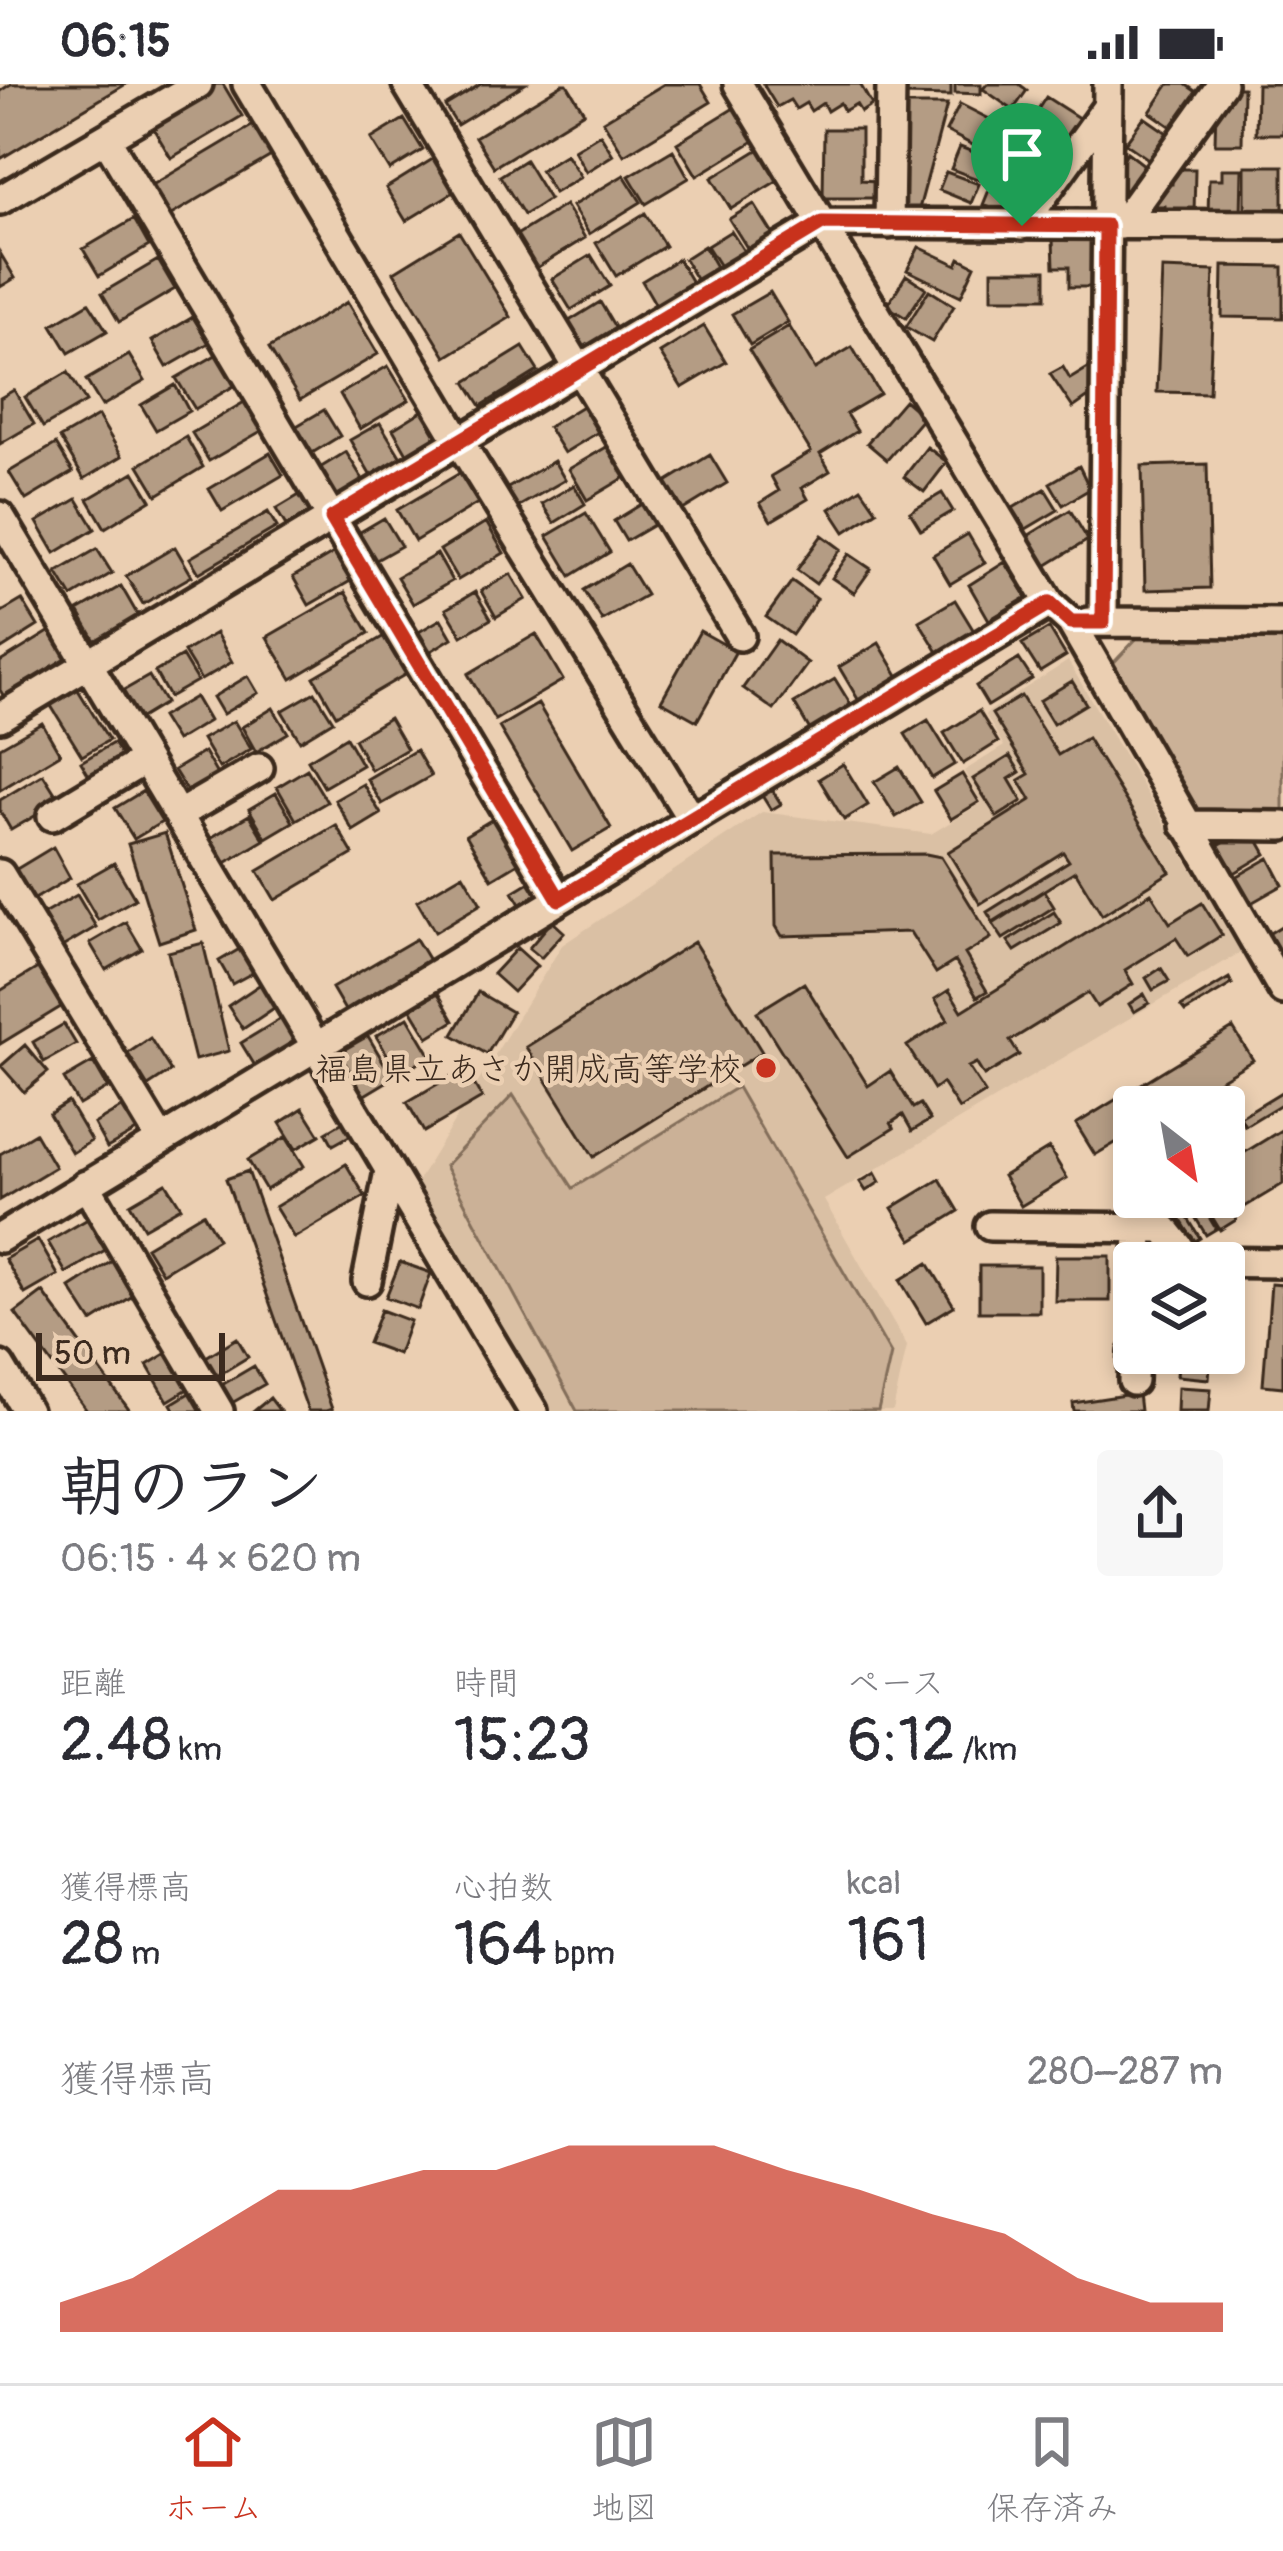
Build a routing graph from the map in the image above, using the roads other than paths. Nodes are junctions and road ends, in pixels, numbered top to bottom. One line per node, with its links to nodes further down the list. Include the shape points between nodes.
1 (198, 84): 8 (street)
2 (247, 84): 16 (street)
3 (407, 84): 15 (street)
4 (738, 84): 10 (street)
5 (891, 84): 11 (street)
6 (1222, 84): 14 (street)
7 (1112, 92): 13 (street); 14 (street)
8 (106, 138): 9 (street); 18 (street)
9 (0, 200)
10 (822, 223): 11 (street); 15 (street); 19 (street)
11 (889, 224): 13 (street)
12 (1283, 225): 14 (street)
13 (1022, 226): 14 (street)
14 (1113, 226): 20 (street)
15 (578, 370): 16 (street); 22 (street)
16 (459, 442): 18 (street); 29 (street)
17 (0, 516): 23 (street)
18 (332, 518): 23 (street); 33 (street)
19 (1060, 612): 20 (street); 29 (street); 30 (street)
20 (1103, 622): 21 (street)
21 (1283, 623)
22 (740, 636)
23 (89, 665): 24 (street); 25 (street)
24 (0, 717)
25 (145, 760): 27 (street); 28 (street)
26 (259, 768): 27 (street)
27 (178, 815): 35 (street)
28 (52, 816)
29 (692, 820): 33 (street)
30 (1185, 824): 31 (street); 34 (street)
31 (1283, 826)
32 (0, 874): 36 (street)
33 (559, 899): 35 (street)
34 (1283, 990)
35 (314, 1047): 36 (street); 37 (street)
36 (161, 1140): 38 (street)
37 (389, 1171): 44 (street); 48 (street)
38 (86, 1185): 41 (street); 47 (street)
39 (990, 1226): 40 (street)
40 (1139, 1228): 42 (street); 43 (street, via 1164,1228 1191,1262)
41 (0, 1238)
42 (1139, 1242)
43 (1283, 1263)
44 (367, 1281)
45 (0, 1366): 46 (street)
46 (27, 1411)
47 (219, 1411)
48 (533, 1411)

